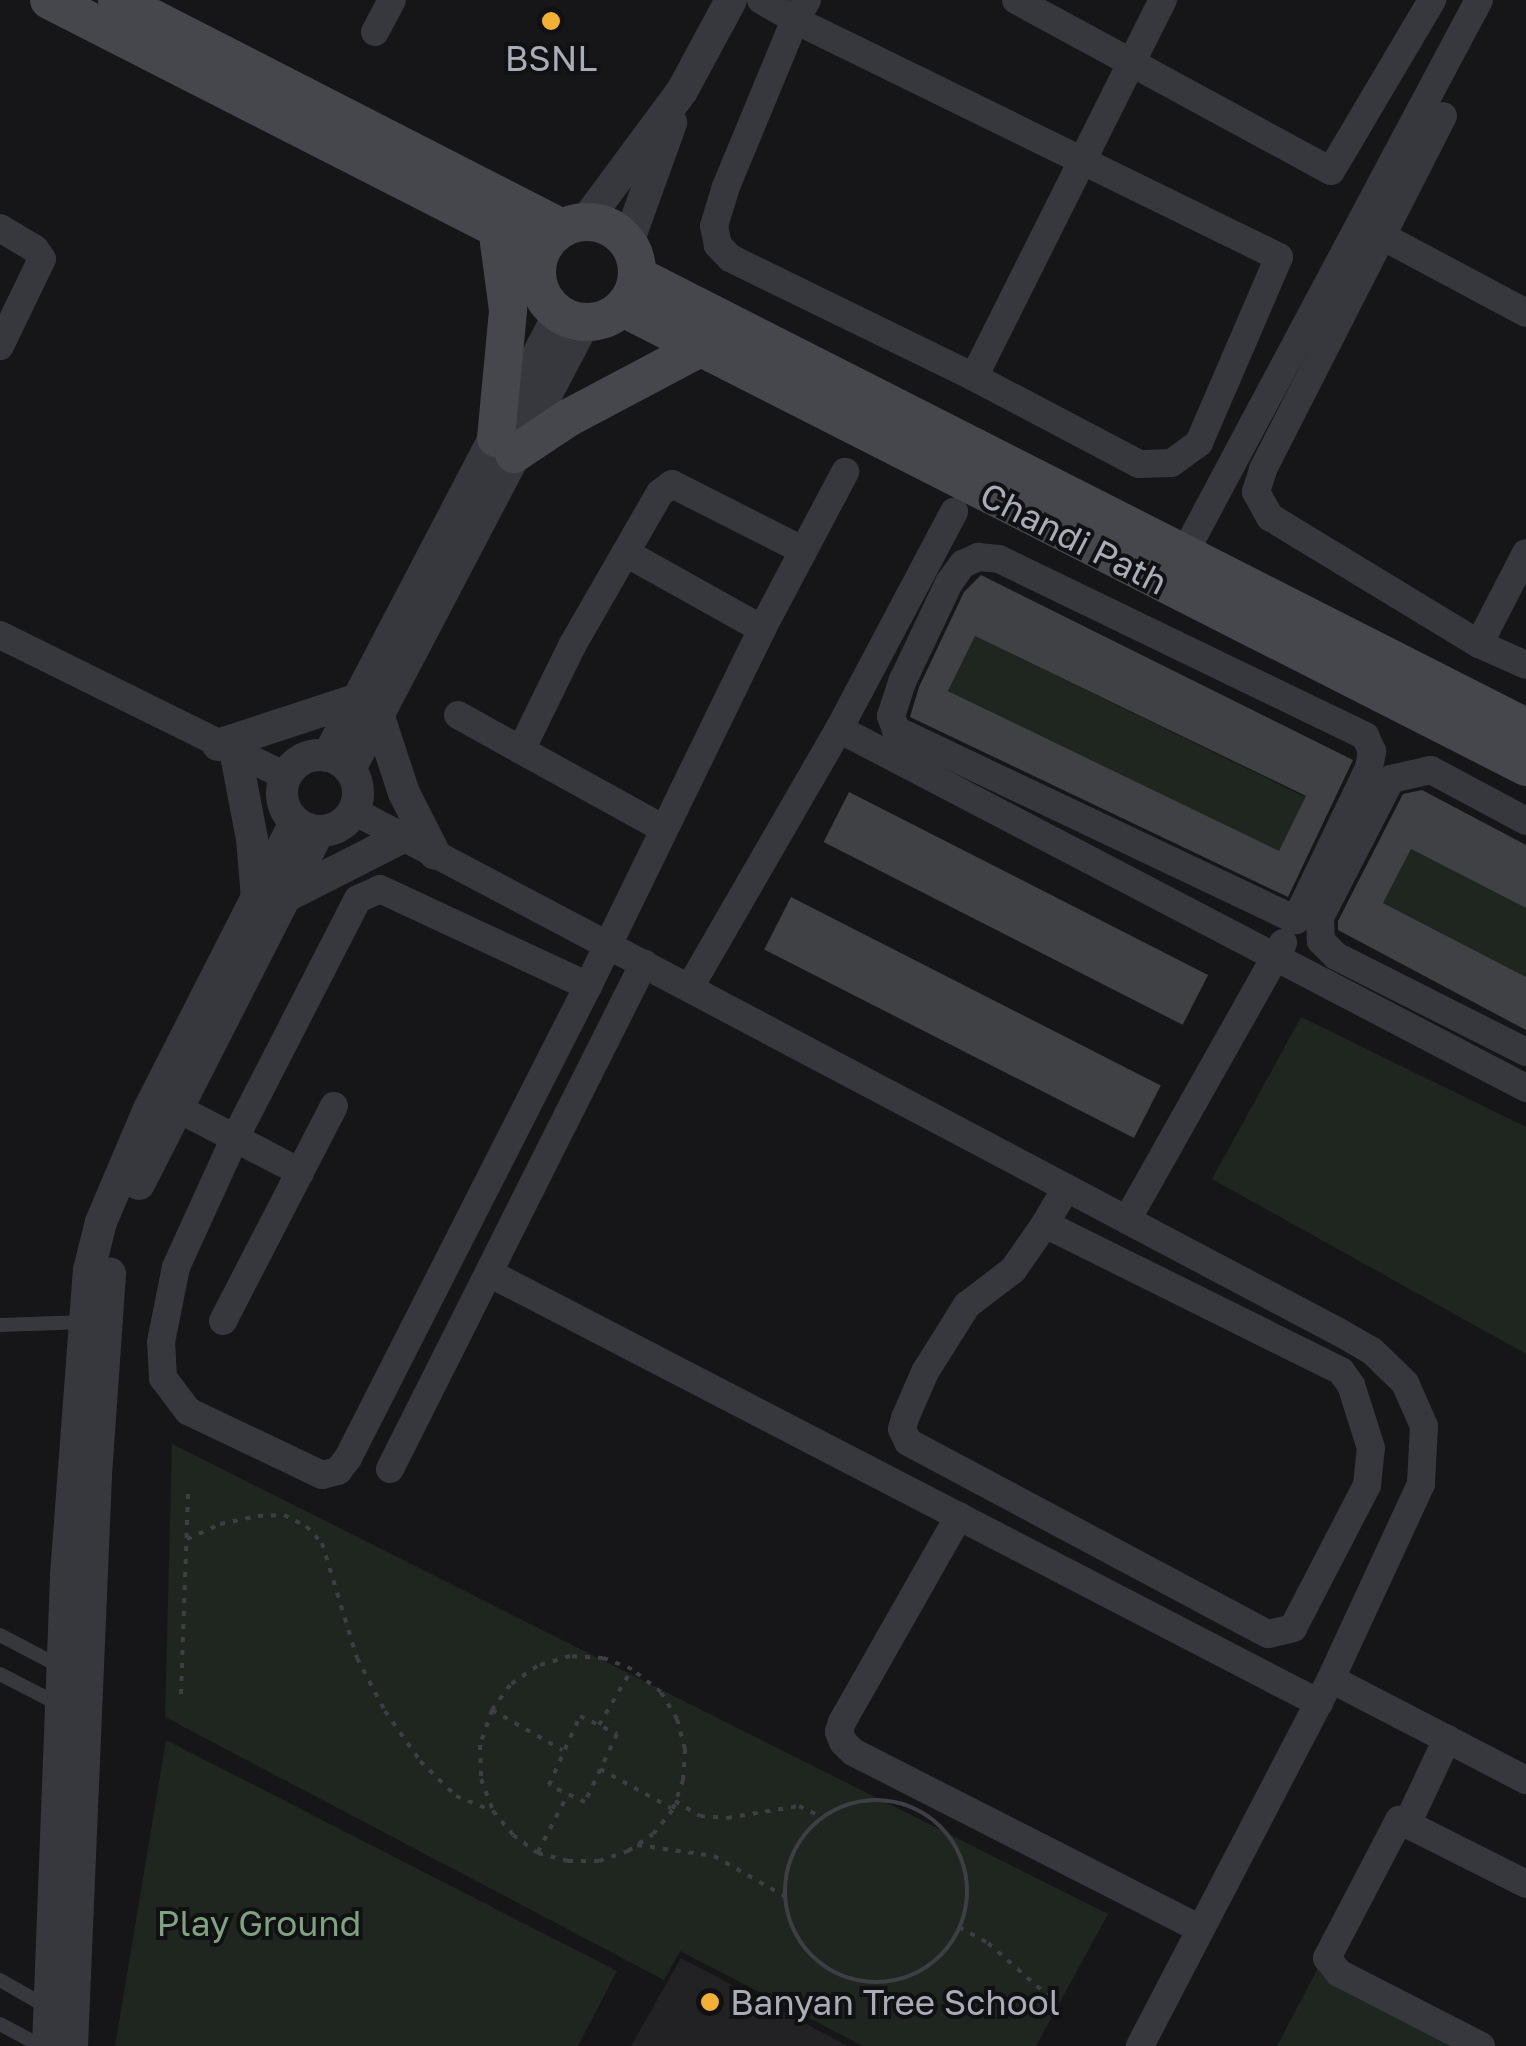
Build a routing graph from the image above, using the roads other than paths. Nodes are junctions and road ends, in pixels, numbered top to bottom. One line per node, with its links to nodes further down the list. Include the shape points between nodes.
1 (49, 0): 17 (main road)
2 (117, 0): 19 (main road)
3 (392, 0): 11 (street)
4 (731, 0): 13 (street)
5 (761, 0): 10 (street)
6 (1016, 0): 12 (street)
7 (1163, 0): 12 (street)
8 (1432, 0): 12 (street, via 1331,170)
9 (1480, 0): 18 (street)
10 (801, 10): 15 (street); 25 (street, via 725,190 714,226 718,245 730,258)
11 (375, 32)
12 (1132, 62): 15 (street)
13 (682, 90): 19 (street); 20 (street)
14 (1443, 116): 18 (street)
15 (1082, 161): 25 (street); 25 (street, via 1279,257 1198,442 1172,463 1139,464)
16 (0, 228): 23 (street, via 42,260)
17 (497, 228): 19 (main road); 26 (main road, via 508,310)
18 (1370, 230): 21 (street); 30 (street); 35 (street, via 1256,492 1270,517)
19 (563, 234): 20 (main road, via 609,227); 22 (main road, via 539,286)
20 (629, 275): 22 (main road, via 598,322); 24 (main road, Chandi Path); 30 (main road, Chandi Path)
21 (1526, 313)
22 (572, 319): 26 (street)
23 (0, 346)
24 (700, 348): 26 (main road); 44 (main road, Chandi Path)
25 (974, 376)
26 (498, 459): 37 (street)
27 (845, 472): 29 (street)
28 (954, 512): 40 (street)
29 (802, 550): 32 (street, via 672,484 660,493); 33 (street)
30 (1185, 552): 39 (main road, Chandi Path)
31 (1526, 553): 35 (street)
32 (626, 554): 33 (street); 42 (street)
33 (762, 629): 49 (street)
34 (0, 635): 41 (street)
35 (1480, 644): 36 (street)
36 (1526, 665)
37 (368, 707): 41 (street); 43 (street); 51 (street)
38 (458, 714): 42 (street)
39 (1526, 727)
40 (839, 729): 56 (street); 60 (street)
41 (227, 750): 45 (street); 52 (street)
42 (521, 750): 49 (street)
43 (339, 762): 45 (street, via 304,758); 46 (street, via 358,792)
44 (1526, 767)
45 (286, 776): 48 (street, via 282,801)
46 (354, 812): 48 (street, via 342,825); 50 (street)
47 (1526, 821): 55 (street, via 1430,770 1391,779 1320,917 1321,941)
48 (307, 827): 52 (street)
49 (664, 829): 54 (street)
50 (403, 838): 51 (street); 52 (street)
51 (435, 854): 54 (street)
52 (271, 898): 64 (street); 71 (street, via 119,1175 89,1270)
53 (1296, 920): 53 (street, via 1370,768 1372,751 1364,736 999,559 962,564 903,680 891,716 896,730); 56 (street)
54 (606, 946): 57 (street); 59 (street)
55 (1336, 956): 58 (street); 61 (street)
56 (1274, 958): 58 (street); 68 (street)
57 (644, 963): 60 (street); 70 (street)
58 (1322, 982): 62 (street)
59 (588, 986): 65 (street, via 394,894 365,893); 65 (street, via 338,1470 322,1475 188,1411 163,1378 166,1306 176,1267)
60 (690, 987): 67 (street)
61 (1526, 1052)
62 (1526, 1088)
63 (334, 1106): 66 (street)
64 (177, 1108): 65 (street); 71 (street, via 143,1172)
65 (234, 1140): 66 (street)
66 (300, 1172): 72 (street)
67 (1066, 1188): 68 (street); 69 (street)
68 (1127, 1220): 81 (street, via 1372,1351 1405,1383 1424,1426 1421,1484)
69 (1046, 1224): 76 (street, via 1341,1371 1351,1385 1372,1448 1367,1485 1300,1616); 76 (street, via 1013,1270 967,1305 912,1402 902,1429 908,1442 1268,1634)
70 (489, 1273): 74 (street); 75 (street)
71 (95, 1321): 73 (lane); 79 (street)
72 (223, 1322)
73 (0, 1325)
74 (390, 1469)
75 (959, 1516): 80 (street); 87 (street, via 842,1722 844,1742 852,1752)
76 (1282, 1634): 80 (street)
77 (0, 1635): 79 (lane)
78 (0, 1674): 82 (lane)
79 (75, 1674): 82 (street)
80 (1263, 1674): 81 (street)
81 (1325, 1691): 83 (street); 87 (street)
82 (74, 1712): 90 (street)
83 (1446, 1739): 84 (street); 85 (street)
84 (1526, 1780)
85 (1408, 1822): 86 (street); 93 (street, via 1396,1823 1328,1958 1330,1966)
86 (1526, 1884)
87 (1201, 1929): 92 (street)
88 (0, 1980): 90 (lane)
89 (0, 2024): 91 (lane)
90 (65, 2025): 91 (street)
91 (44, 2046)
92 (1140, 2046)
93 (1480, 2046)

